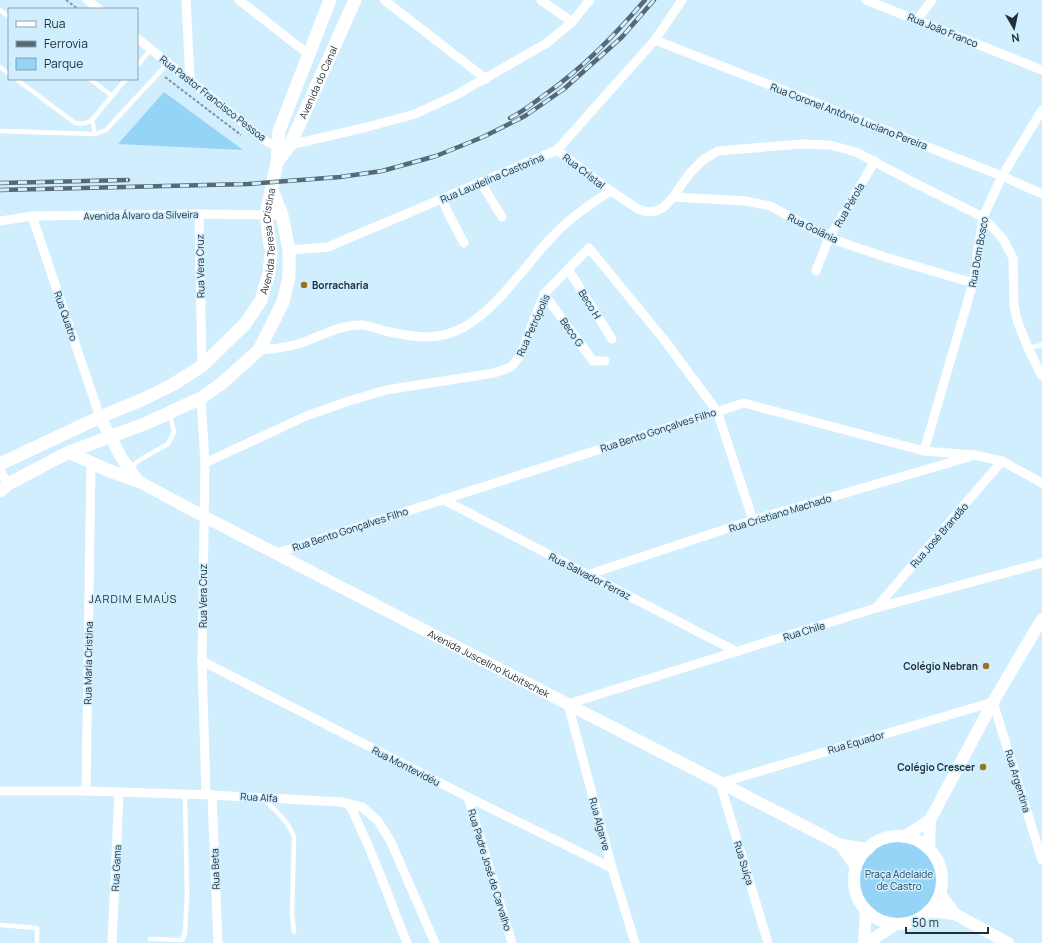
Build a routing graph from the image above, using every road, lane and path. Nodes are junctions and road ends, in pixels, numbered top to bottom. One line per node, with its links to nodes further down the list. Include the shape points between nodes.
1 (66, 0): 13 (path)
2 (88, 0): 14 (street)
3 (186, 0): 33 (street)
4 (239, 0): 22 (street)
5 (330, 0): 22 (main road, Avenida do Canal)
6 (355, 0): 40 (main road, Avenida do Canal)
7 (384, 0): 29 (street)
8 (541, 0): 18 (street)
9 (590, 0): 18 (street)
10 (682, 0): 20 (street, Rua Laudelina Castorina)
11 (866, 0): 17 (street, Rua João Franco)
12 (932, 0): 17 (street)
13 (77, 8)
14 (98, 8)
15 (0, 10): 16 (lane)
16 (8, 16)
17 (917, 20): 26 (street, Rua João Franco)
18 (572, 22): 29 (street, via 547,44)
19 (138, 39): 21 (street, Rua Pastor Francisco Pessoa)
20 (654, 40): 41 (street, Rua Laudelina Castorina); 43 (street, Rua Coronel Antônio Luciano Pereira)
21 (151, 49): 23 (street, Rua Pastor Francisco Pessoa); 24 (lane)
22 (308, 54): 40 (main road, Avenida do Canal, via 279,131)
23 (168, 63): 27 (lane); 33 (street, Rua Pastor Francisco Pessoa)
24 (138, 65)
25 (0, 67): 28 (lane)
26 (1042, 70)
27 (160, 72): 38 (lane, via 106,130); 39 (path)
28 (8, 73)
29 (486, 79): 40 (street, via 415,114)
30 (17, 80): 36 (lane, via 75,123 87,123)
31 (91, 80): 34 (lane)
32 (125, 80): 34 (lane)
33 (190, 80): 40 (street, Rua Pastor Francisco Pessoa, via 267,142)
34 (112, 96): 36 (lane)
35 (1042, 110): 43 (street, Rua Dom Bosco)
36 (92, 120): 38 (lane)
37 (0, 130): 38 (lane)
38 (95, 134)
39 (243, 137)
40 (284, 145): 45 (main road, Avenida do Canal)
41 (557, 150): 44 (street, Rua Laudelina Castorina); 46 (street, Rua Cristal)
42 (875, 161): 48 (street, Rua Cristal, via 856,152 830,145 801,144 718,151 694,169); 55 (street, Rua Cristal); 57 (street, Rua Pérola)
43 (1002, 176): 47 (street, Rua Coronel Antônio Luciano Pereira); 55 (street, Rua Dom Bosco)
44 (481, 183): 49 (street, Rua Laudelina Castorina); 54 (street)
45 (272, 190): 51 (main road, Avenida Teresa Cristina); 52 (main road, Avenida Teresa Cristina)
46 (610, 192): 48 (street, Rua Cristal, via 647,212 664,207); 67 (street, via 590,204 553,235 488,310 465,327 448,335 429,338 362,325 338,327 281,349)
47 (1042, 194)
48 (673, 197): 57 (street, Rua Goiânia, via 746,201 770,206)
49 (442, 199): 58 (street); 59 (street, Rua Laudelina Castorina, via 328,247)
50 (199, 214): 51 (street, Avenida Álvaro da Silveira); 53 (street, Avenida Álvaro da Silveira); 69 (street, Rua Vera Cruz)
51 (266, 215): 52 (street, Avenida Álvaro da Silveira); 69 (main road, Avenida Teresa Cristina, via 271,252 269,273 261,300 245,324)
52 (282, 215): 59 (main road, Avenida Teresa Cristina)
53 (32, 216): 56 (street, Avenida Álvaro da Silveira); 74 (street, Rua Quatro)
54 (502, 217)
55 (983, 217): 62 (street, Rua Dom Bosco); 66 (street, via 1003,239 1012,258 1014,306)
56 (0, 221)
57 (829, 238): 61 (street, Rua Pérola); 62 (street, Rua Goiânia)
58 (464, 243)
59 (290, 250): 67 (main road, Avenida Teresa Cristina, via 289,277 283,302)
60 (568, 269): 63 (street, Rua Petrópolis); 64 (street, Beco H); 72 (street, Rua Petrópolis, via 589,248)
61 (816, 271)
62 (973, 283): 76 (street, Rua Dom Bosco)
63 (544, 294): 68 (street, Beco G, via 593,361); 81 (street, Rua Petrópolis, via 520,356 510,367 494,374 386,390 348,401 306,416)
64 (612, 339)
65 (1042, 345): 66 (lane)
66 (1028, 348): 70 (street)
67 (259, 350): 71 (main road, Avenida Teresa Cristina, via 222,384)
68 (605, 361)
69 (202, 366): 74 (main road, Avenida Teresa Cristina, via 172,385)
70 (1042, 376)
71 (201, 398): 73 (main road, Avenida Teresa Cristina); 81 (street, Rua Vera Cruz)
72 (717, 411): 76 (street, Rua Bento Gonçalves Filho, via 744,403); 88 (street, Rua Bento Gonçalves Filho); 90 (street, Rua Petrópolis)
73 (170, 412): 75 (main road, Avenida Teresa Cristina); 83 (lane, via 174,432 168,444)
74 (100, 417): 75 (street); 82 (main road, Avenida Teresa Cristina)
75 (109, 436): 77 (main road, Avenida Teresa Cristina); 83 (street)
76 (924, 451): 78 (street, Rua Bento Gonçalves Filho)
77 (69, 452): 80 (main road); 87 (main road, Avenida Teresa Cristina)
78 (974, 455): 79 (street, Rua Bento Gonçalves Filho); 90 (street, Rua Cristiano Machado)
79 (1002, 461): 86 (street, Rua Bento Gonçalves Filho); 94 (street, Rua José Brandão)
80 (90, 463): 85 (main road); 102 (street, Rua Maria Cristina)
81 (205, 463): 89 (street, Rua Vera Cruz)
82 (0, 464)
83 (129, 468): 85 (street)
84 (0, 470): 87 (street)
85 (138, 481): 89 (street, Avenida Juscelino Kubitschek)
86 (1042, 483)
87 (4, 487)
88 (442, 499): 91 (street, Rua Bento Gonçalves Filho); 93 (street, Rua Salvador Ferraz)
89 (203, 516): 91 (street, Avenida Juscelino Kubitschek); 97 (street, Rua Vera Cruz)
90 (752, 520): 93 (street, Rua Cristiano Machado)
91 (277, 553): 99 (street, Avenida Juscelino Kubitschek)
92 (1042, 563): 94 (street, Rua Chile)
93 (587, 575): 96 (street, Rua Salvador Ferraz)
94 (876, 608): 96 (street, Rua Chile)
95 (1042, 619): 98 (street)
96 (737, 652): 99 (street, Rua Chile)
97 (202, 661): 105 (street, Rua Vera Cruz); 107 (street, Rua Montevidéu)
98 (993, 702): 100 (street, Rua Equador); 109 (street); 114 (street, Rua Argentina)
99 (568, 704): 100 (street, Avenida Juscelino Kubitschek); 116 (street, Rua Algarve)
100 (720, 782): 111 (street, Avenida Juscelino Kubitschek); 132 (street, Rua Suíça)
101 (0, 791): 102 (street, Rua Alfa)
102 (86, 791): 103 (street, Rua Alfa)
103 (119, 792): 104 (street, Rua Alfa); 126 (street, Rua Gama)
104 (185, 794): 105 (street, Rua Alfa); 124 (lane, via 185,933 182,940)
105 (209, 794): 106 (street, Rua Alfa); 127 (street, Rua Beta)
106 (260, 797): 108 (street, Rua Alfa); 123 (lane, via 292,828)
107 (468, 797): 116 (street, Rua Montevidéu); 130 (street, Rua Padre José de Carvalho)
108 (349, 804): 128 (street, via 375,859); 129 (street, Rua Alfa, via 362,807 378,821 391,842)
109 (930, 820): 110 (street); 113 (street)
110 (904, 837): 112 (street, via 891,837 879,841); 113 (street, via 918,841)
111 (841, 845): 112 (street, Avenida Juscelino Kubitschek); 115 (street, Avenida Juscelino Kubitschek)
112 (868, 849): 115 (street)
113 (929, 849): 117 (street, via 941,870)
114 (1042, 860)
115 (856, 867): 118 (street, via 855,890)
116 (612, 868): 131 (street, Rua Algarve)
117 (940, 894): 119 (street); 120 (street)
118 (866, 910): 121 (street, via 880,920); 133 (street)
119 (929, 911): 120 (street); 121 (street, via 920,919)
120 (955, 914): 135 (street)
121 (896, 924): 134 (street)
122 (0, 925): 125 (lane, via 38,928)
123 (294, 932)
124 (150, 939)
125 (37, 943)
126 (112, 943)
127 (218, 943)
128 (407, 943)
129 (435, 943)
130 (512, 943)
131 (635, 943)
132 (768, 943)
133 (864, 943)
134 (867, 943)
135 (1008, 943)

